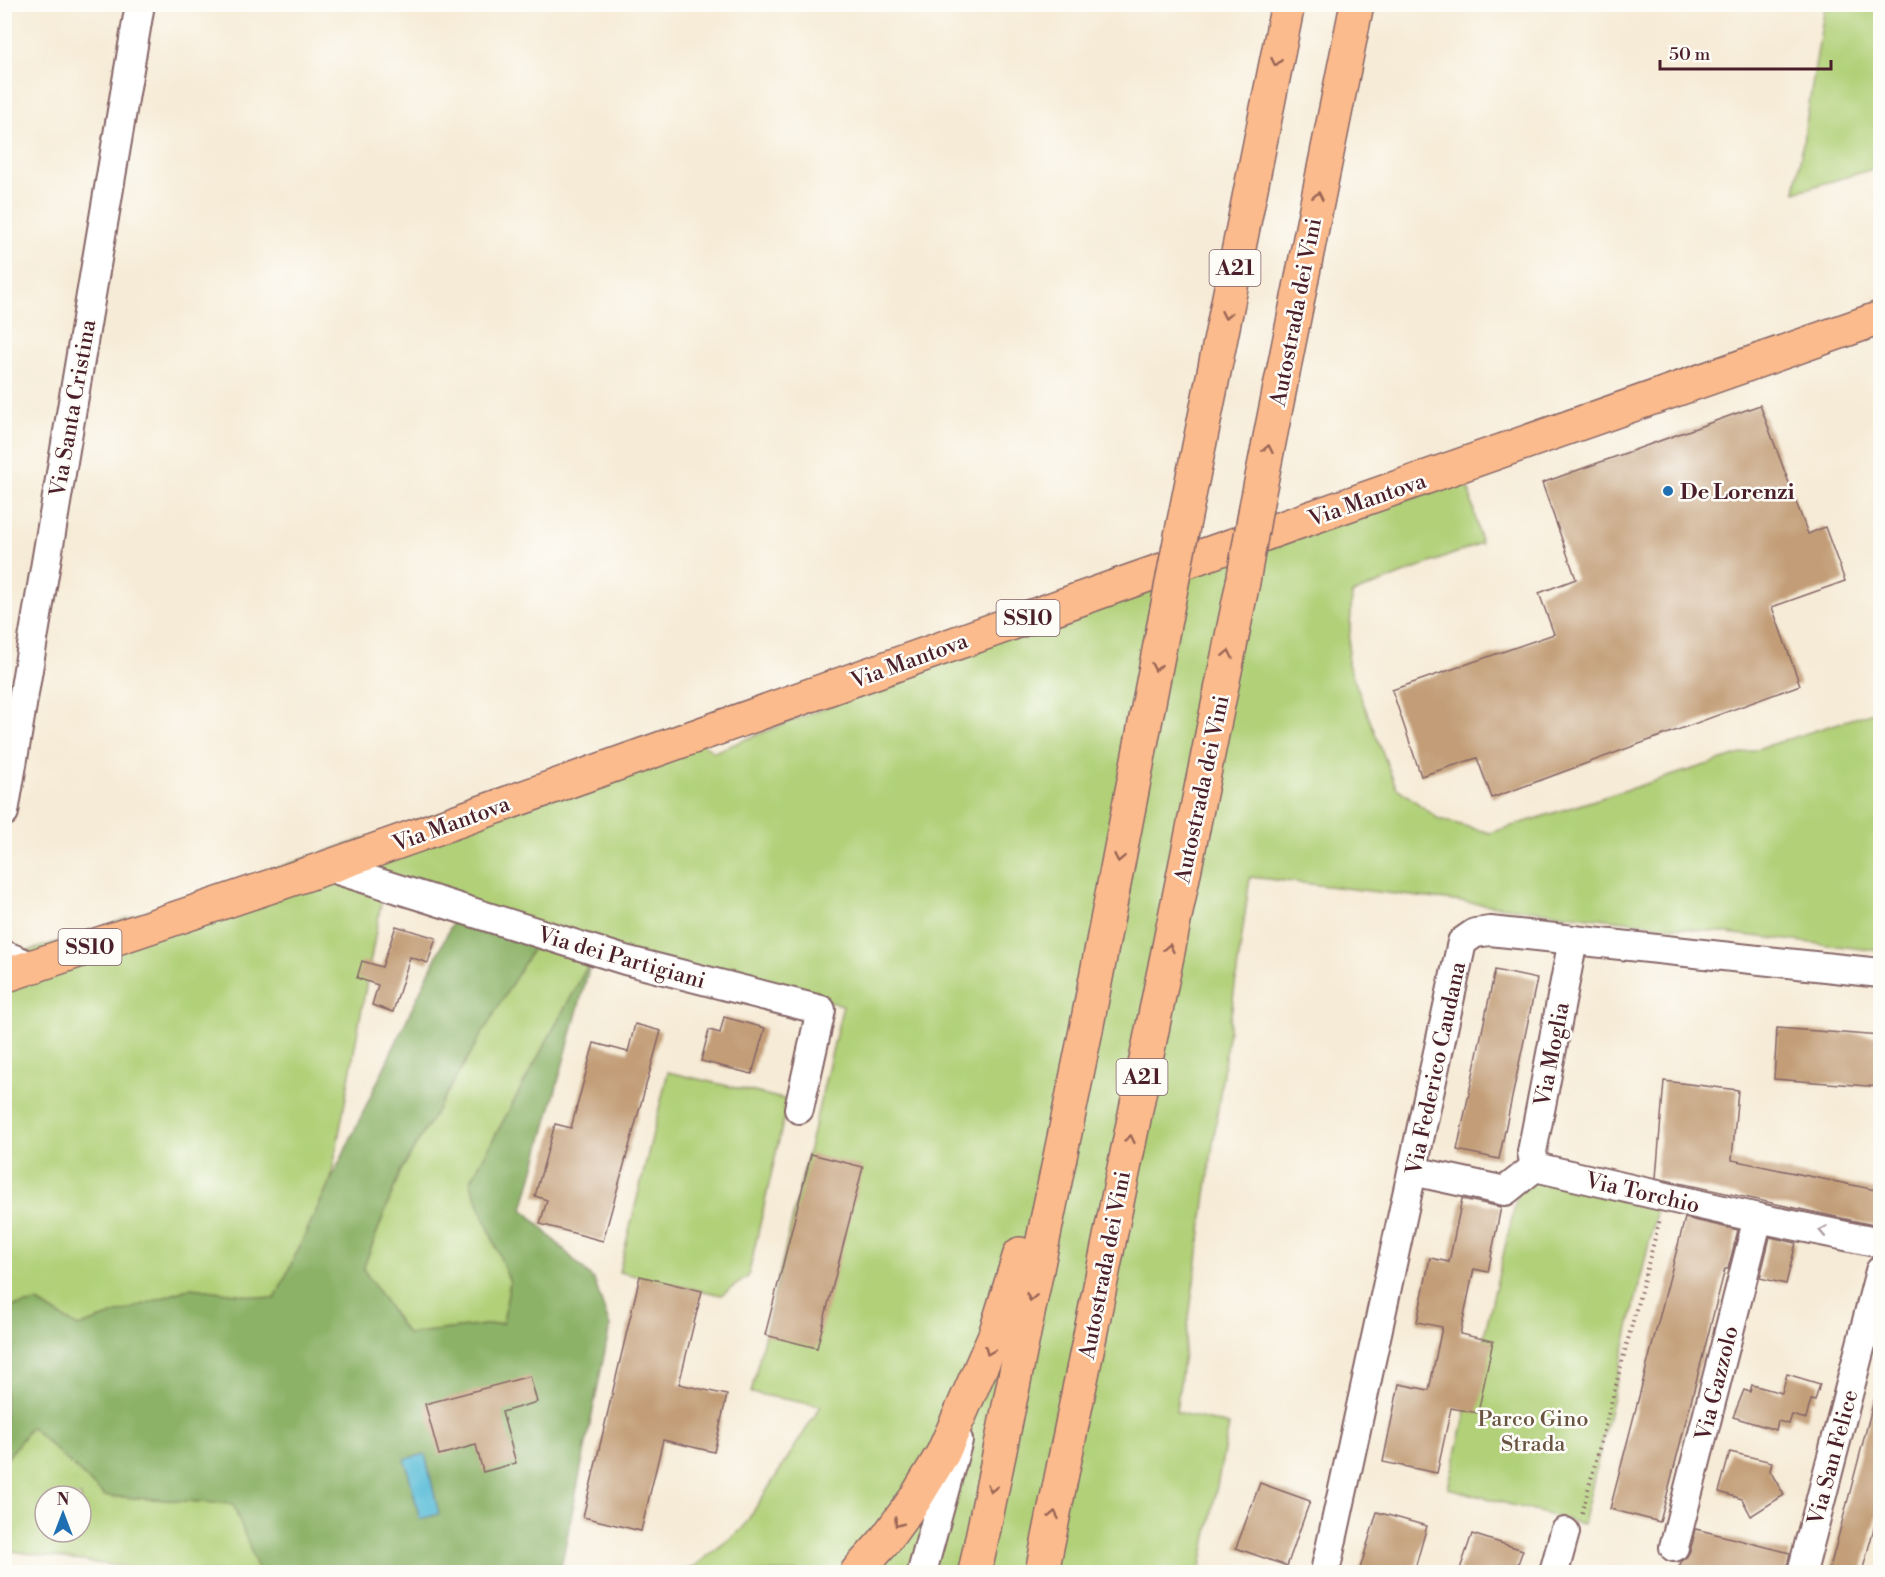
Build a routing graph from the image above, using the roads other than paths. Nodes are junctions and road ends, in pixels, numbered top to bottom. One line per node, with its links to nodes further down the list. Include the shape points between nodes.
1 (141, 4): 5 (street, Via Santa Cristina)
2 (1288, 4): 10 (main road, A21, one-way to 10, bridge)
3 (1357, 4): 23 (main road, Autostrada dei Vini / A21, one-way to 3, bridge)
4 (1881, 318): 6 (main road, Via Mantova / SS10)
5 (4, 812)
6 (328, 867): 8 (main road, Via Mantova / SS10); 11 (street, Via dei Partigiani, via 625,960 821,1010)
7 (1573, 940): 9 (street, Via Federico Caudana); 12 (street, Via Moglia, via 1532,1152); 13 (street, Via Federico Caudana, via 1490,930 1475,933 1462,942)
8 (14, 966)
9 (1881, 973)
10 (1085, 1035): 17 (main road, one-way to 17, via 1042,1153 1011,1286); 22 (main road, A21, one-way to 22)
11 (799, 1109)
12 (1535, 1167): 13 (street, via 1504,1191); 14 (street, Via Torchio)
13 (1413, 1171): 24 (street, Via Federico Caudana)
14 (1758, 1218): 15 (street, Via Torchio, one-way to 14); 19 (street, Via Gazzolo)
15 (1881, 1243)
16 (1881, 1271): 26 (street, Via San Felice)
17 (970, 1395): 20 (main road, one-way to 20, via 943,1453 915,1499); 21 (street)
18 (1565, 1532): 25 (street)
19 (1674, 1547)
20 (857, 1572)
21 (922, 1572)
22 (975, 1572)
23 (1042, 1572)
24 (1324, 1572)
25 (1554, 1572)
26 (1802, 1572)

